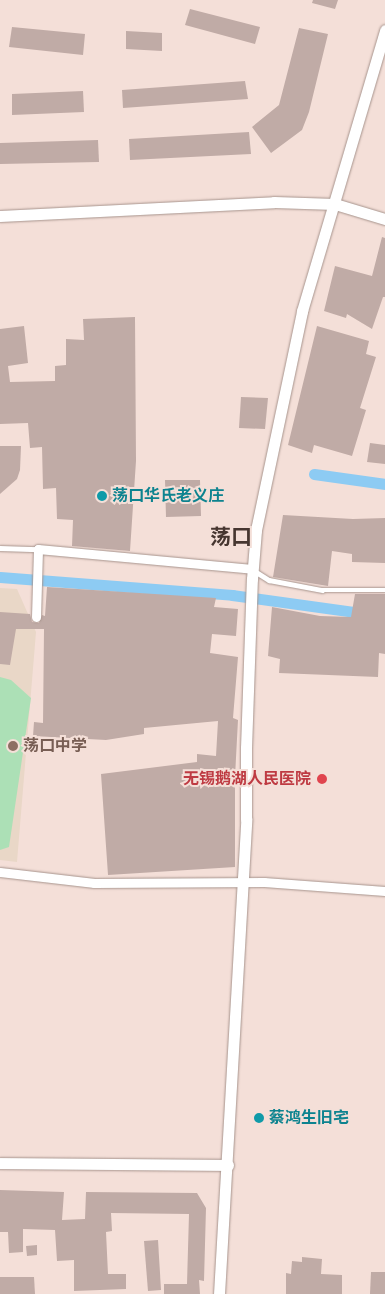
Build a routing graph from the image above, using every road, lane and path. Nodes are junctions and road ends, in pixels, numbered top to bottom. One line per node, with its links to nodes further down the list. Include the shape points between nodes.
1 (385, 30): 2 (street)
2 (335, 204): 3 (street, via 274,202); 4 (street); 7 (street, via 302,311 256,530)
3 (0, 216)
4 (385, 219)
5 (0, 548): 6 (lane)
6 (38, 550): 7 (street); 9 (street)
7 (252, 574): 8 (lane, via 322,590); 11 (street)
8 (385, 590)
9 (36, 617)
10 (0, 872): 11 (street, via 94,883)
11 (243, 882): 12 (street); 14 (street)
12 (385, 891)
13 (0, 1163): 14 (street)
14 (228, 1165): 15 (street)
15 (219, 1294)

